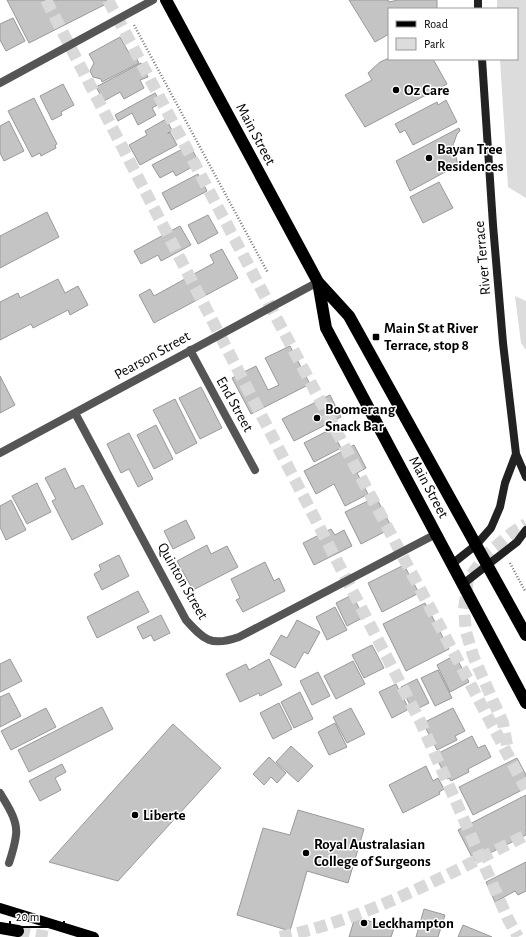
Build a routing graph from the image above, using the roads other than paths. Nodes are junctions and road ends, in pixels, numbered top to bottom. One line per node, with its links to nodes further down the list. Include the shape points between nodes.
1 (153, 0): 4 (street)
2 (166, 0): 5 (highway, Main Street)
3 (482, 60): 9 (main road, River Terrace, via 502,327)
4 (0, 83)
5 (318, 282): 6 (street, Pearson Street); 13 (highway, Main Street, via 326,328); 14 (highway, Main Street, via 350,316)
6 (190, 350): 7 (street, Pearson Street); 10 (street, End Street)
7 (75, 413): 8 (street, Pearson Street); 13 (street, Quinton Street, via 186,620 197,633 208,640 224,642 239,637)
8 (0, 453)
9 (516, 454): 11 (main road, River Terrace); 14 (main road, River Terrace, via 496,519)
10 (255, 470)
11 (526, 477)
12 (526, 530): 16 (main road, via 517,542)
13 (436, 534): 15 (highway, Main Street)
14 (476, 545): 15 (main road, River Terrace); 16 (highway, Main Street)
15 (452, 564): 17 (highway, Main Street)
16 (488, 566): 17 (main road); 18 (highway, Main Street)
17 (463, 584): 19 (highway, Main Street)
18 (526, 635)
19 (526, 703)
20 (0, 793): 21 (street, via 16,826)
21 (9, 863)
22 (0, 908): 25 (main road)
23 (0, 928): 24 (highway)
24 (18, 931)
25 (94, 937)

